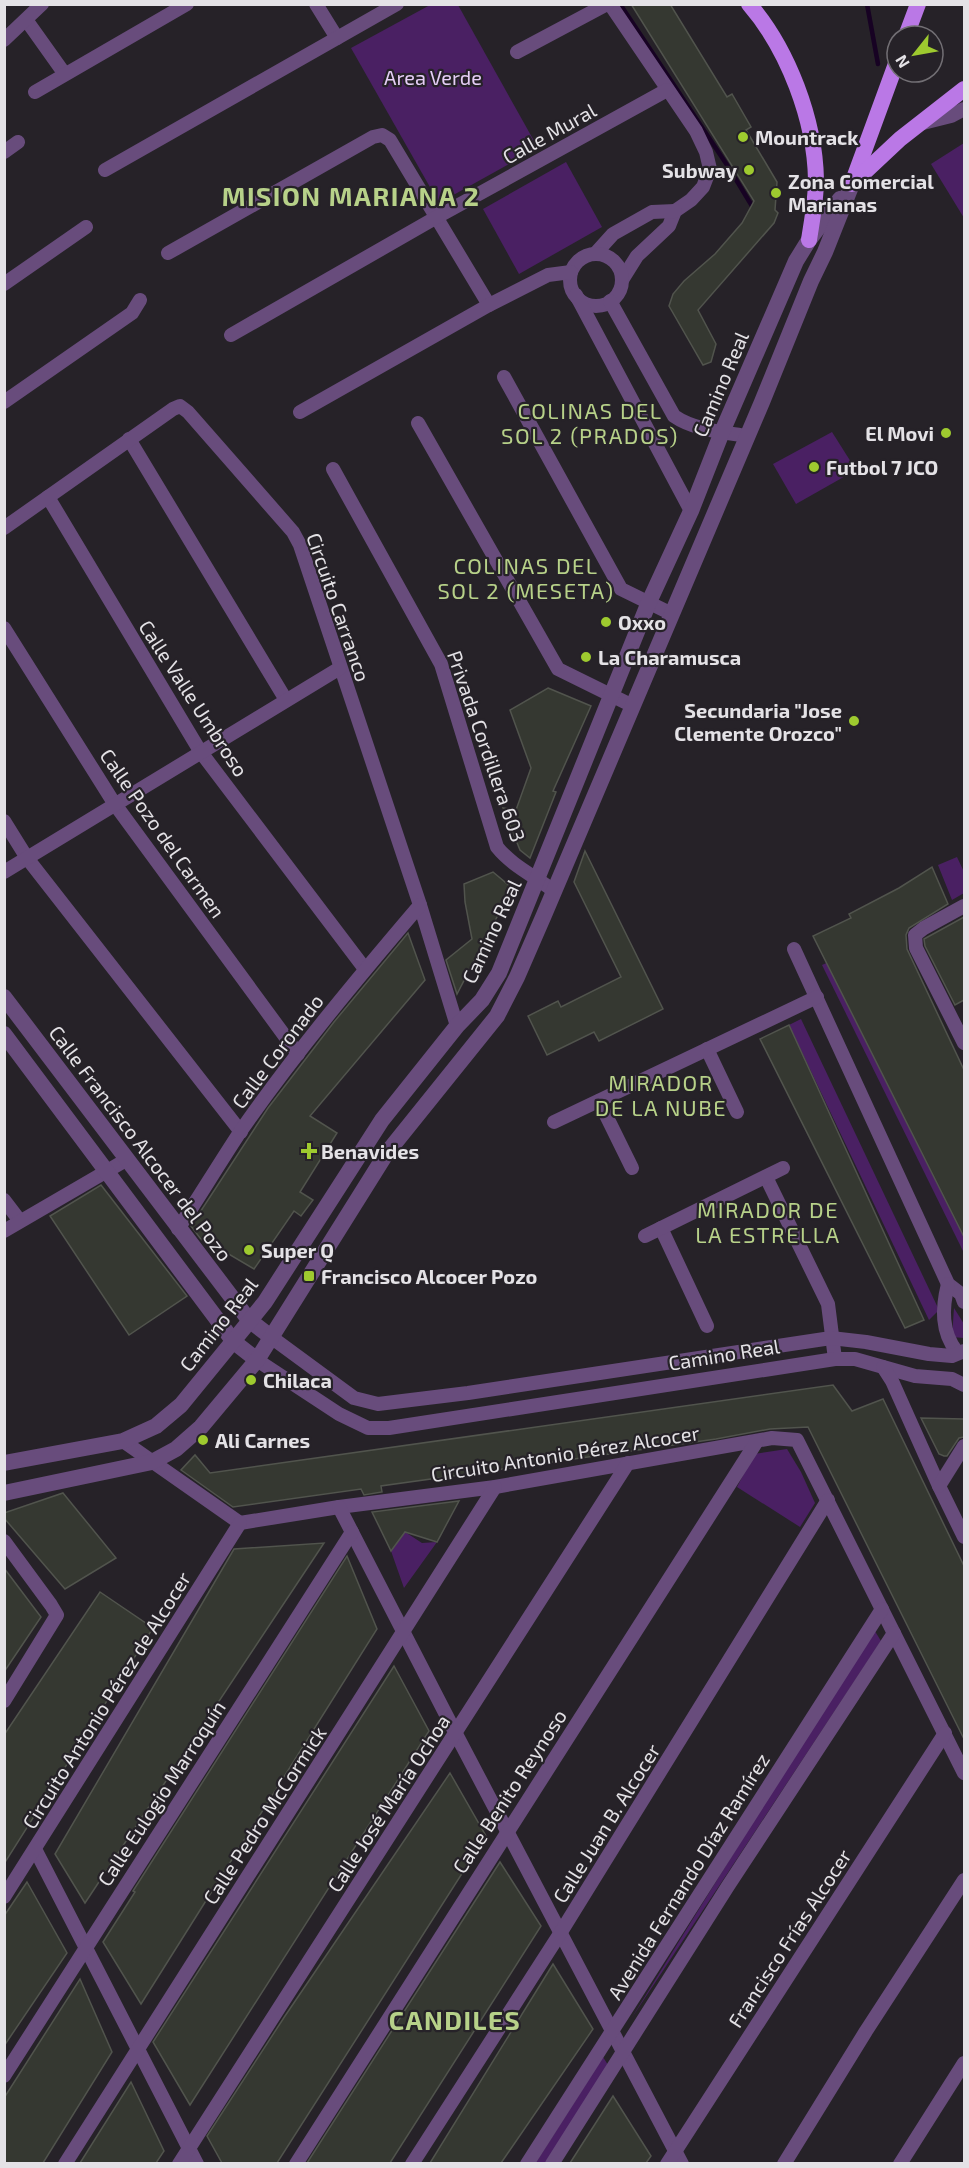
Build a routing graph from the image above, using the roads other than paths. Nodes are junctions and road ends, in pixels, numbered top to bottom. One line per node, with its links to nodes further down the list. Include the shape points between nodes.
1 (42, 4): 8 (street)
2 (187, 4): 13 (street)
3 (316, 4): 10 (street)
4 (397, 4): 10 (street)
5 (608, 4): 12 (street); 16 (street)
6 (748, 4): 27 (highway, via 762,19 792,75 811,132 816,180)
7 (918, 4): 9 (highway)
8 (27, 21): 11 (street); 13 (street)
9 (910, 24)
10 (336, 38): 22 (street)
11 (4, 40)
12 (517, 52)
13 (64, 73): 17 (street)
14 (889, 84): 23 (highway)
15 (964, 89): 19 (highway)
16 (667, 90): 24 (street, via 696,131 710,169 704,187); 25 (street, Calle Mural)
17 (35, 92)
18 (964, 109): 19 (street)
19 (922, 123): 23 (highway)
20 (18, 142): 21 (street)
21 (4, 152)
22 (105, 170)
23 (852, 184): 27 (street, Camino Real); 33 (street, Camino Real)
24 (675, 211): 29 (street, via 652,212 613,234); 32 (street, via 669,226 636,256)
25 (437, 217): 28 (street, via 390,140 382,135); 38 (street); 39 (street, Calle Mural)
26 (86, 227): 34 (street)
27 (809, 240): 31 (street, Camino Real)
28 (168, 253)
29 (595, 254): 30 (street, via 580,260); 32 (street, via 614,261)
30 (572, 273): 35 (street); 38 (street, via 548,274)
31 (791, 273): 33 (street); 44 (street, Camino Real)
32 (622, 280): 37 (street, via 619,292)
33 (811, 281): 45 (street, Camino Real)
34 (4, 284)
35 (576, 295): 37 (street, via 588,304); 49 (street)
36 (140, 300): 41 (street, via 132,313)
37 (610, 301): 44 (street, via 674,416 682,422)
38 (489, 305): 42 (street)
39 (231, 335)
40 (504, 377): 51 (street, via 621,589)
41 (4, 402)
42 (300, 412)
43 (418, 423): 55 (street, via 558,669)
44 (722, 432): 45 (street); 49 (street, Camino Real)
45 (747, 436): 52 (street, Camino Real)
46 (129, 439): 48 (street, Circuito Carranco); 54 (street, Circuito Carranco, via 173,409 180,406 188,412 293,532); 56 (street)
47 (333, 469): 63 (street, Privada Cordillera 603, via 441,664 497,847 507,859)
48 (48, 497): 50 (street, Circuito Carranco); 58 (street, Calle Valle Umbroso)
49 (691, 511): 51 (street, Camino Real)
50 (4, 528)
51 (649, 602): 52 (street); 55 (street, Camino Real)
52 (672, 615): 57 (street, Camino Real)
53 (4, 628): 59 (street, Calle Pozo del Carmen)
54 (340, 668): 56 (street); 65 (street, Circuito Carranco)
55 (613, 694): 57 (street); 63 (street, Camino Real)
56 (286, 700): 58 (street)
57 (633, 706): 64 (street, Camino Real)
58 (200, 752): 59 (street); 68 (street, Calle Valle Umbroso)
59 (114, 804): 61 (street); 76 (street, Calle Pozo del Carmen)
60 (4, 821): 61 (street)
61 (27, 858): 62 (street); 80 (street)
62 (4, 872)
63 (538, 878): 64 (street, Privada Cordillera 603); 72 (street, Camino Real, via 499,973 482,1000)
64 (554, 891): 96 (street, Camino Real, via 518,976 496,1016 386,1154)
65 (420, 906): 68 (street, Calle Coronado); 72 (street, Circuito Carranco)
66 (964, 906): 71 (street, via 915,935 916,948)
67 (794, 949): 70 (street)
68 (365, 969): 76 (street, Calle Coronado)
69 (4, 997): 81 (street, Calle Francisco Alcocer del Pozo)
70 (816, 997): 75 (street); 92 (street)
71 (959, 1019): 74 (street)
72 (457, 1026): 94 (street, Camino Real, via 382,1120 265,1302)
73 (4, 1034): 84 (street)
74 (964, 1044)
75 (707, 1049): 77 (street); 78 (street)
76 (298, 1054): 80 (street, Calle Coronado)
77 (599, 1101): 79 (street); 83 (street)
78 (738, 1112)
79 (554, 1122)
80 (241, 1132): 89 (street, Calle Coronado)
81 (126, 1160): 84 (street); 89 (street, Calle Francisco Alcocer del Pozo)
82 (783, 1167): 85 (street)
83 (632, 1168)
84 (107, 1171): 87 (street); 98 (street)
85 (766, 1177): 88 (street); 97 (street, via 828,1304)
86 (4, 1200): 87 (street)
87 (20, 1221): 90 (street)
88 (661, 1228): 91 (street); 95 (street)
89 (178, 1229): 94 (street, Calle Francisco Alcocer del Pozo)
90 (4, 1231)
91 (645, 1236)
92 (948, 1284): 93 (street, via 962,1294); 99 (street, via 944,1302 946,1335)
93 (964, 1302)
94 (249, 1320): 96 (street, Calle Francisco Alcocer del Pozo); 98 (street, Camino Real)
95 (707, 1326)
96 (271, 1337): 97 (street, Camino Real, via 354,1398 378,1404 468,1394); 101 (street, Camino Real)
97 (831, 1338): 99 (street, Camino Real, via 929,1354); 100 (street)
98 (234, 1342): 101 (street); 104 (street, Camino Real, via 181,1405 156,1426)
99 (958, 1353): 103 (street, via 947,1367)
100 (835, 1359): 101 (street, Camino Real, via 389,1428 368,1428 339,1414); 102 (street, Camino Real, via 855,1359)
101 (257, 1360): 107 (street, Camino Real, via 201,1427 176,1449)
102 (883, 1367): 103 (street, Camino Real); 110 (street)
103 (961, 1384)
104 (123, 1441): 107 (street); 108 (street, Camino Real)
105 (757, 1441): 109 (street, Circuito Antonio Pérez Alcocer); 113 (street, Circuito Antonio Pérez Alcocer, via 797,1440); 126 (street, Calle Benito Reynoso)
106 (964, 1446): 110 (street)
107 (152, 1462): 112 (street, Camino Real); 115 (street)
108 (4, 1463)
109 (628, 1463): 111 (street, Circuito Antonio Pérez Alcocer); 124 (street, Calle José María Ochoa)
110 (939, 1486): 117 (street)
111 (495, 1487): 114 (street, Circuito Antonio Pérez Alcocer); 120 (street, Calle Pedro McCormick)
112 (4, 1493)
113 (828, 1500): 119 (street); 130 (street, Calle Juan B. Alcocer)
114 (339, 1507): 115 (street); 116 (street)
115 (240, 1523): 127 (street, Circuito Antonio Pérez de Alcocer)
116 (352, 1532): 120 (street); 131 (street, Calle Eulogio Marroquín)
117 (964, 1537)
118 (4, 1541): 122 (street, via 57,1615)
119 (882, 1609): 121 (street); 132 (street, Avenida Fernando Díaz Ramírez)
120 (404, 1633): 124 (street); 133 (street, Calle Pedro McCormick)
121 (894, 1633): 123 (street); 134 (street, Avenida Fernando Díaz Ramírez)
122 (4, 1701)
123 (945, 1733): 125 (street); 138 (street, Francisco Frías Alcocer)
124 (456, 1734): 126 (street); 137 (street, Calle José María Ochoa)
125 (964, 1773)
126 (507, 1831): 130 (street); 142 (street, Calle Benito Reynoso)
127 (35, 1849): 129 (street, Circuito Antonio Pérez de Alcocer); 131 (street)
128 (964, 1880): 148 (street)
129 (4, 1897)
130 (561, 1932): 132 (street); 143 (street, Calle Juan B. Alcocer)
131 (86, 1947): 133 (street); 136 (street, Calle Eulogio Marroquín)
132 (612, 2031): 134 (street); 144 (street, Avenida Fernando Díaz Ramírez)
133 (137, 2050): 137 (street); 139 (street, Calle Pedro McCormick)
134 (623, 2051): 138 (street); 145 (street, Avenida Fernando Díaz Ramírez)
135 (964, 2063): 149 (street)
136 (4, 2076)
137 (189, 2147): 140 (street, Calle José María Ochoa); 141 (street)
138 (675, 2151): 146 (street, Francisco Frías Alcocer); 147 (street)
139 (65, 2163)
140 (179, 2163)
141 (197, 2163)
142 (296, 2163)
143 (412, 2163)
144 (527, 2163)
145 (552, 2163)
146 (667, 2163)
147 (682, 2163)
148 (784, 2163)
149 (900, 2163)

